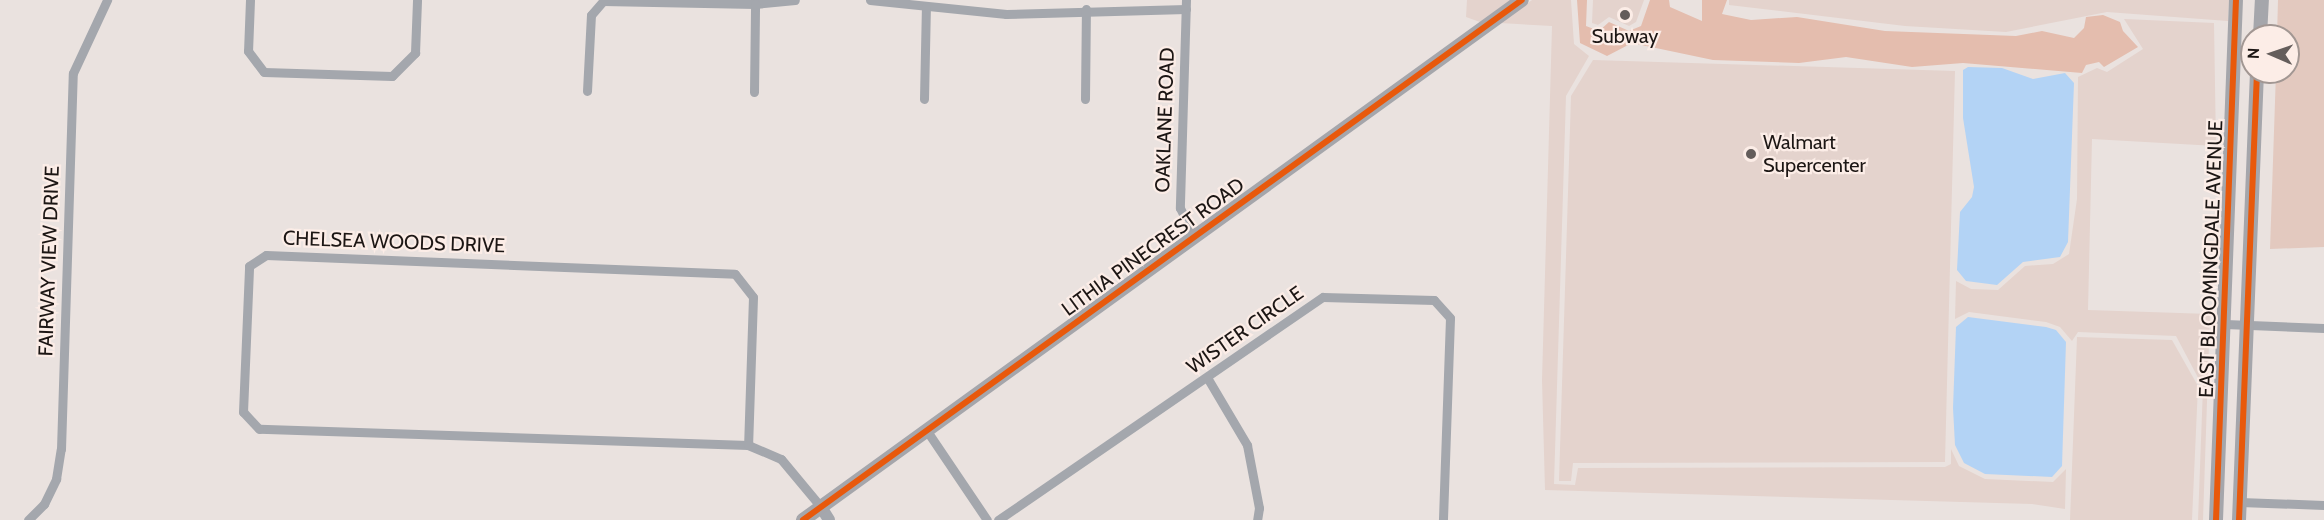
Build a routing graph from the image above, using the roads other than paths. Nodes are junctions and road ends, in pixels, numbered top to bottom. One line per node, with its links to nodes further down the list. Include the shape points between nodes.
1 (106, 0): 29 (street, FAIRWAY VIEW DRIVE, via 73,73 61,449 56,479 44,504)
2 (250, 0): 3 (street, via 248,51 264,72 392,76 415,53)
3 (417, 0)
4 (795, 0): 9 (street)
5 (870, 0): 11 (street)
6 (1522, 0): 19 (main road, LITHIA PINECREST ROAD)
7 (2236, 0): 20 (main road, EAST BLOOMINGDALE AVENUE)
8 (2262, 0): 13 (main road)
9 (755, 4): 15 (street, via 603,1 591,15); 16 (street)
10 (1186, 4): 12 (street); 19 (street, OAKLANE ROAD, via 1180,208)
11 (926, 7): 12 (street, via 1006,14); 17 (street)
12 (1086, 9): 18 (street)
13 (2261, 24)
14 (2256, 84): 21 (main road, EAST BLOOMINGDALE AVENUE)
15 (587, 91)
16 (754, 92)
17 (924, 99)
18 (1085, 99)
19 (1195, 237): 24 (main road, LITHIA PINECREST ROAD)
20 (2225, 324): 21 (street); 36 (main road, EAST BLOOMINGDALE AVENUE)
21 (2245, 325): 22 (street); 26 (main road, EAST BLOOMINGDALE AVENUE)
22 (2324, 328)
23 (1208, 379): 33 (street, WISTER CIRCLE); 34 (street, via 1247,445 1259,508); 35 (street, WISTER CIRCLE, via 1323,297 1434,300 1450,318)
24 (927, 431): 28 (main road, LITHIA PINECREST ROAD); 32 (street)
25 (748, 445): 25 (street, CHELSEA WOODS DRIVE, via 259,429 243,412 249,266 266,255 735,274 753,297); 28 (street, CHELSEA WOODS DRIVE, via 782,459)
26 (2240, 502): 27 (street); 37 (main road, EAST BLOOMINGDALE AVENUE)
27 (2324, 505)
28 (821, 507): 30 (main road, LITHIA PINECREST ROAD); 31 (street)
29 (28, 520)
30 (803, 520)
31 (829, 520)
32 (987, 520)
33 (998, 520)
34 (1257, 520)
35 (1443, 520)
36 (2216, 520)
37 (2239, 520)

